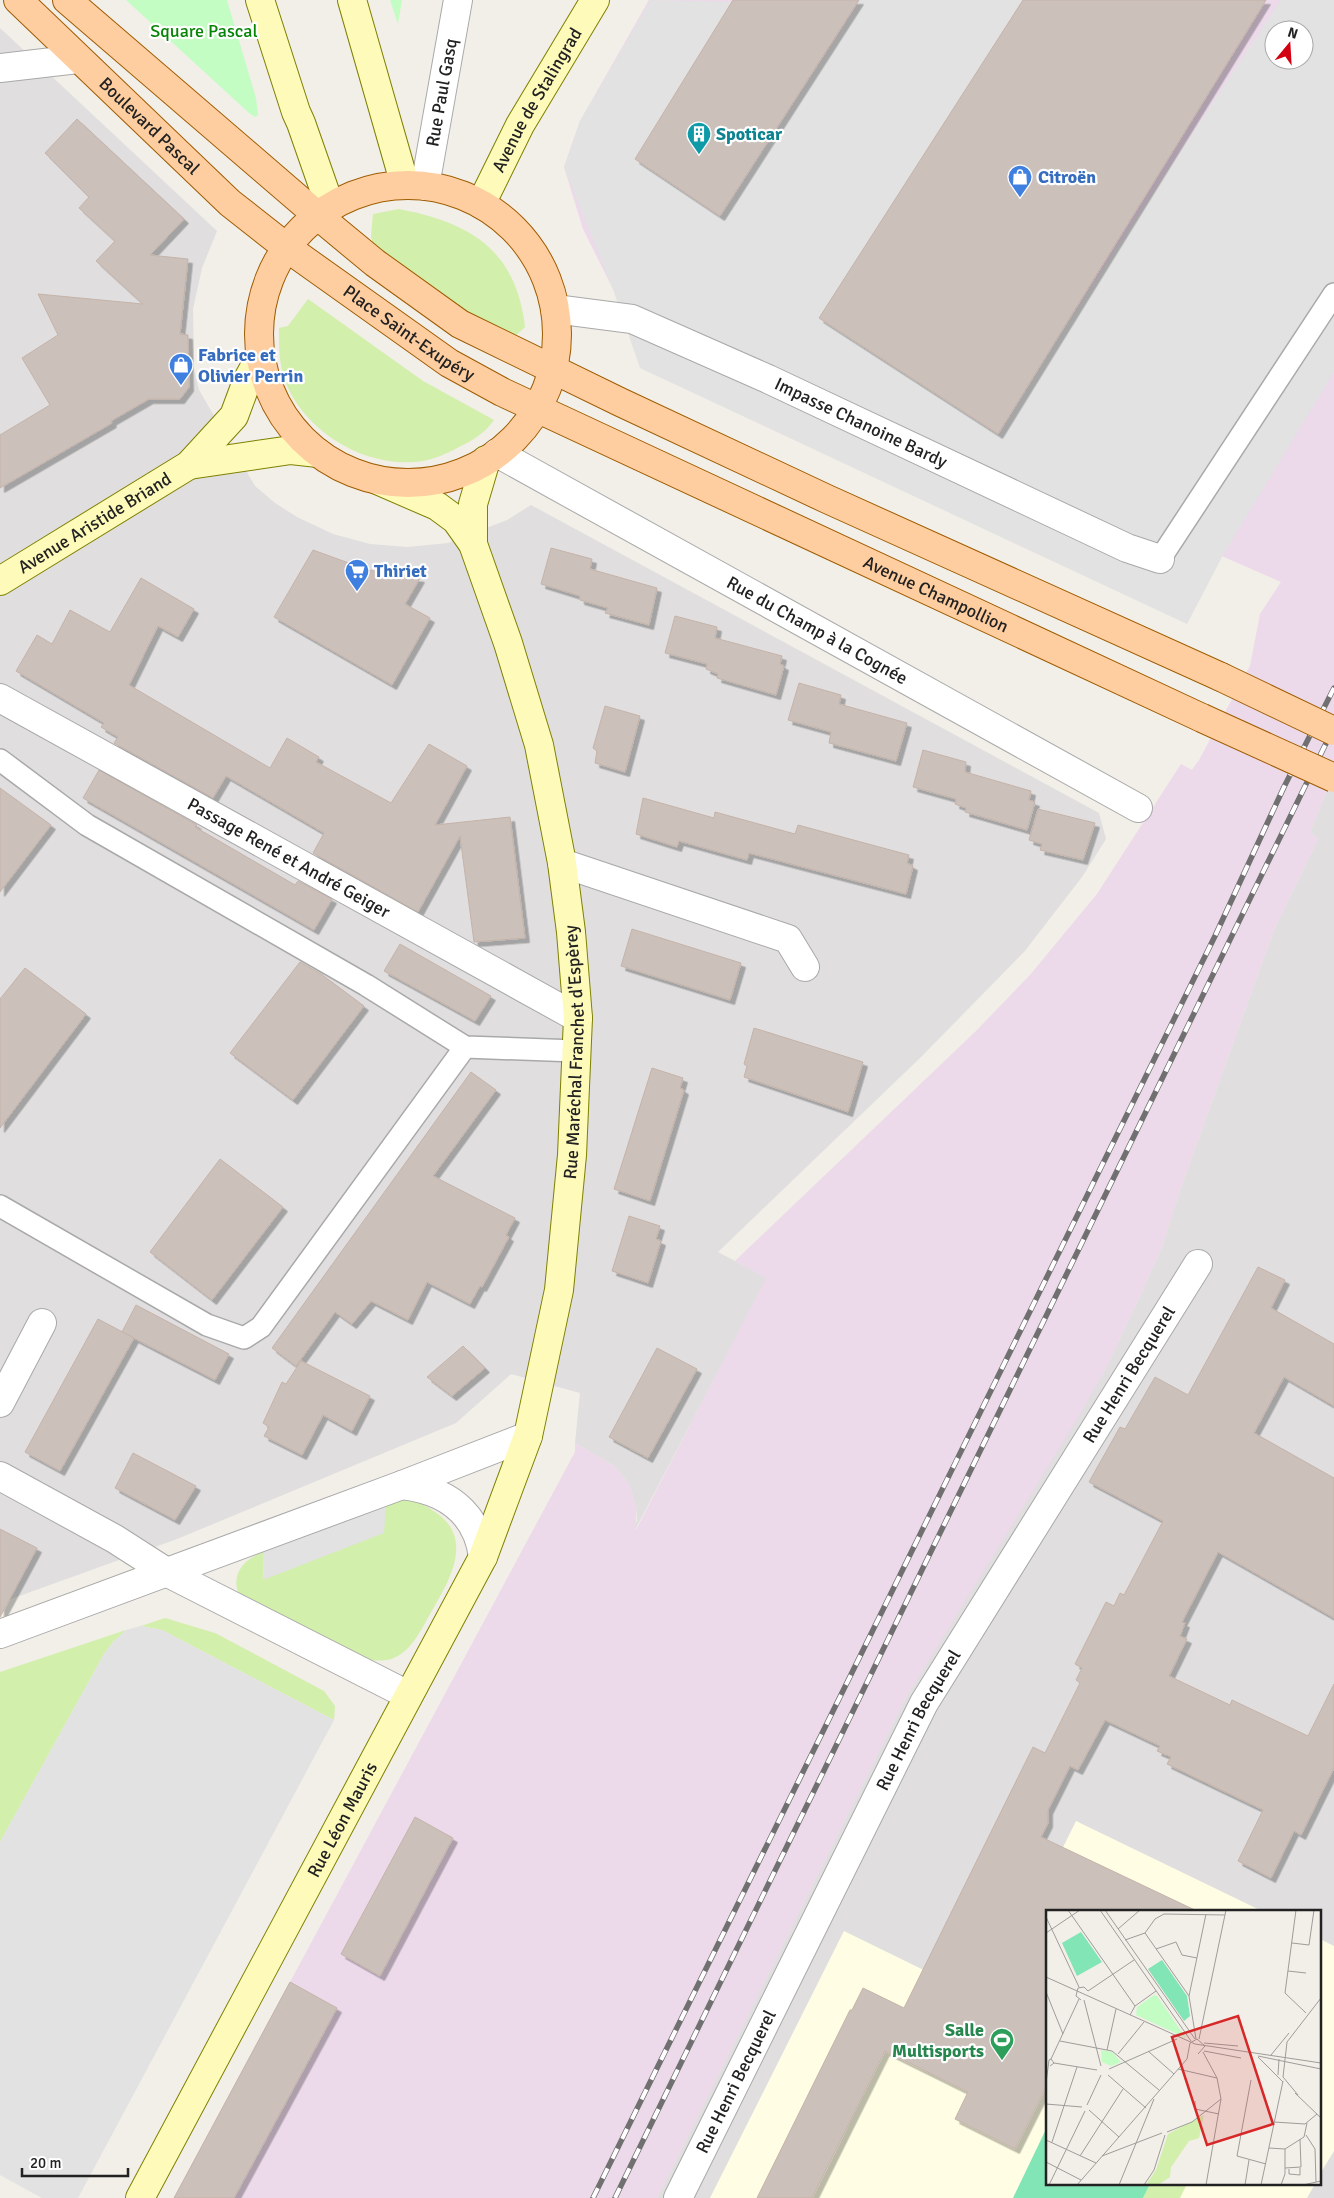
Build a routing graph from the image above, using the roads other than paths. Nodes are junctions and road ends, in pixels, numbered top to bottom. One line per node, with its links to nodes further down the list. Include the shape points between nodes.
1 (18, 0): 7 (main road, Boulevard Pascal)
2 (67, 0): 11 (main road)
3 (260, 0): 11 (main road, via 302,123)
4 (352, 0): 9 (main road)
5 (458, 0): 9 (street, Rue Paul Gasq)
6 (595, 0): 10 (main road, Avenue de Stalingrad, via 520,125)
7 (78, 59): 8 (street); 12 (main road, Boulevard Pascal, via 230,204)
8 (0, 68)
9 (415, 185): 10 (main road, via 452,191); 11 (main road, via 374,188)
10 (481, 204): 14 (main road, via 507,223 525,242 542,268)
11 (323, 211): 12 (main road); 16 (main road, Place Saint-Exupéry, via 374,263 460,324)
12 (286, 247): 15 (main road, via 262,299 258,335); 17 (main road, Place Saint-Exupéry, via 449,363)
13 (1334, 294): 23 (lane)
14 (555, 309): 16 (main road, via 557,334); 23 (street, Impasse Chanoine Bardy, via 632,319 768,379 1127,548)
15 (260, 357): 18 (main road, via 265,379 279,409 287,422); 20 (main road, Avenue Aristide Briand, via 234,416)
16 (553, 370): 17 (main road); 26 (main road, bridge)
17 (538, 408): 19 (main road, via 518,435); 28 (main road, Avenue Champollion, bridge)
18 (318, 453): 20 (main road, Avenue Aristide Briand, via 291,450); 21 (main road, via 343,468)
19 (492, 457): 21 (main road, via 449,477 426,482); 22 (main road, Rue Maréchal Franchet d'Espèrey, via 473,504); 29 (street, Rue du Champ à la Cognée)
20 (190, 465): 24 (main road, Avenue Aristide Briand)
21 (377, 480): 22 (main road, Rue Maréchal Franchet d'Espèrey, via 442,509 456,520)
22 (473, 544): 30 (main road, Rue Maréchal Franchet d'Espèrey, via 539,745)
23 (1160, 559)
24 (0, 582)
25 (0, 698): 32 (street, Passage René et André Geiger)
26 (1334, 731)
27 (0, 760): 33 (lane, via 87,825 366,985)
28 (1334, 778)
29 (1138, 808)
30 (562, 864): 31 (street, via 788,939); 32 (main road, Rue Maréchal Franchet d'Espèrey)
31 (805, 967)
32 (578, 1018): 34 (main road, Rue Maréchal Franchet d'Espèrey)
33 (465, 1047): 34 (lane); 35 (lane, via 261,1327 244,1338 207,1325)
34 (576, 1051): 39 (main road, Rue Maréchal Franchet d'Espèrey, via 572,1155 559,1290)
35 (0, 1206)
36 (1198, 1264): 47 (street, Rue Henri Becquerel, via 924,1703)
37 (42, 1323): 38 (street)
38 (0, 1403)
39 (528, 1436): 41 (street); 42 (main road, Rue Léon Mauris)
40 (0, 1476): 43 (street, via 115,1539)
41 (402, 1485): 42 (street, via 435,1491 459,1508 479,1535); 43 (street)
42 (483, 1557): 45 (main road, Rue Léon Mauris)
43 (168, 1573): 44 (street); 45 (street)
44 (0, 1634)
45 (408, 1695): 46 (main road, Rue Léon Mauris)
46 (140, 2198)
47 (678, 2198)

